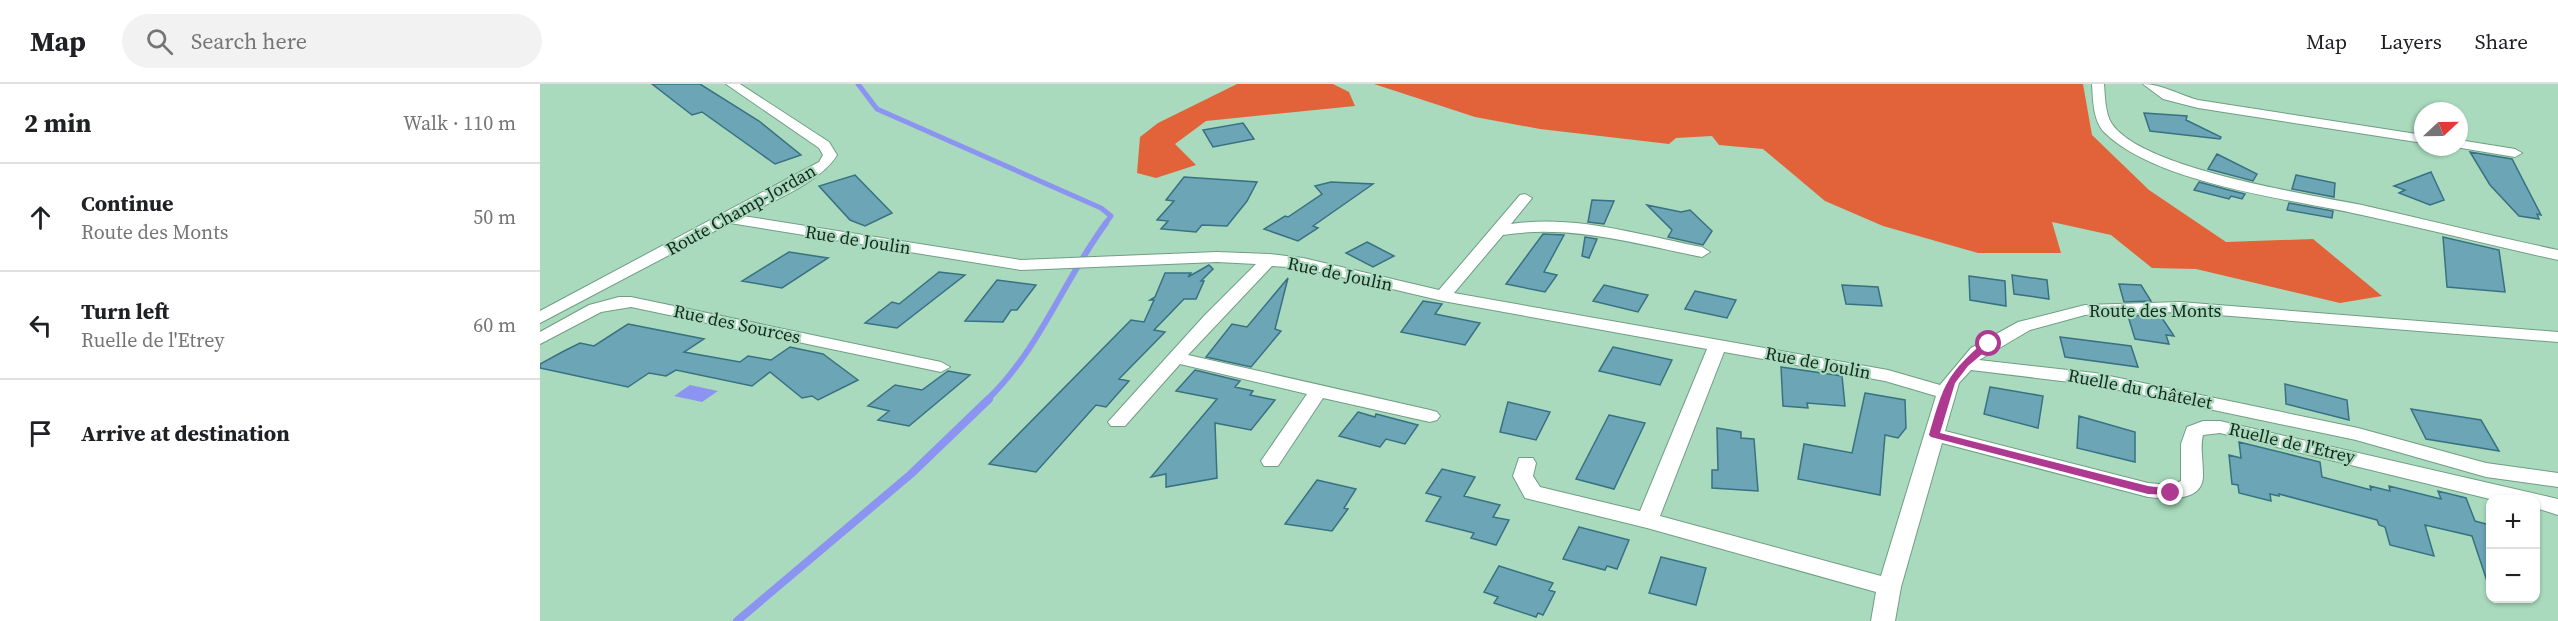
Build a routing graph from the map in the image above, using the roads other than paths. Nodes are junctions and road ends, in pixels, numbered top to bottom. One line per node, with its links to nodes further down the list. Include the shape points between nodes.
1 (732, 84): 8 (street, Route Champ-Jordan, via 824,145 830,155 817,170)
2 (2098, 84): 11 (street, via 2108,128 2128,144 2169,162 2247,184)
3 (2149, 84): 4 (street, via 2168,96 2198,104)
4 (2414, 138)
5 (2468, 145): 6 (street)
6 (2515, 153)
7 (1525, 198): 9 (street)
8 (729, 218): 12 (street, Rue de Joulin, via 1004,264); 14 (street, Route Champ-Jordan)
9 (1496, 231): 10 (street, via 1525,225 1564,226); 13 (street)
10 (1702, 252)
11 (2558, 255)
12 (1270, 259): 13 (street, Rue de Joulin, via 1325,267); 18 (street)
13 (1443, 296): 17 (street, Rue de Joulin)
14 (540, 318)
15 (2558, 337): 19 (street, Route des Monts, via 2219,309 2102,308 2024,326 1989,344)
16 (540, 339): 20 (street, Rue des Sources, via 595,308 631,302)
17 (1718, 344): 22 (street, Rue de Joulin, via 1888,376); 32 (street)
18 (1176, 358): 21 (street); 24 (street)
19 (1965, 364): 22 (street, Route des Monts); 28 (street, Ruelle du Châtelet, via 2095,379 2358,434 2486,470)
20 (941, 367)
21 (1319, 390): 23 (street); 26 (street)
22 (1946, 393): 25 (street, Route des Monts)
23 (1430, 416)
24 (1118, 422)
25 (1934, 435): 29 (street, Ruelle de l'Etrey, via 2171,493 2185,490 2192,481 2194,432 2203,427 2220,427); 33 (street, Route des Monts)
26 (1271, 461)
27 (1526, 463): 32 (street, via 1523,476 1532,493)
28 (2558, 480)
29 (2506, 495)
30 (2540, 502): 31 (street)
31 (2558, 507)
32 (1647, 520): 33 (street)
33 (1889, 586): 34 (street, Route des Monts)
34 (1883, 621)

